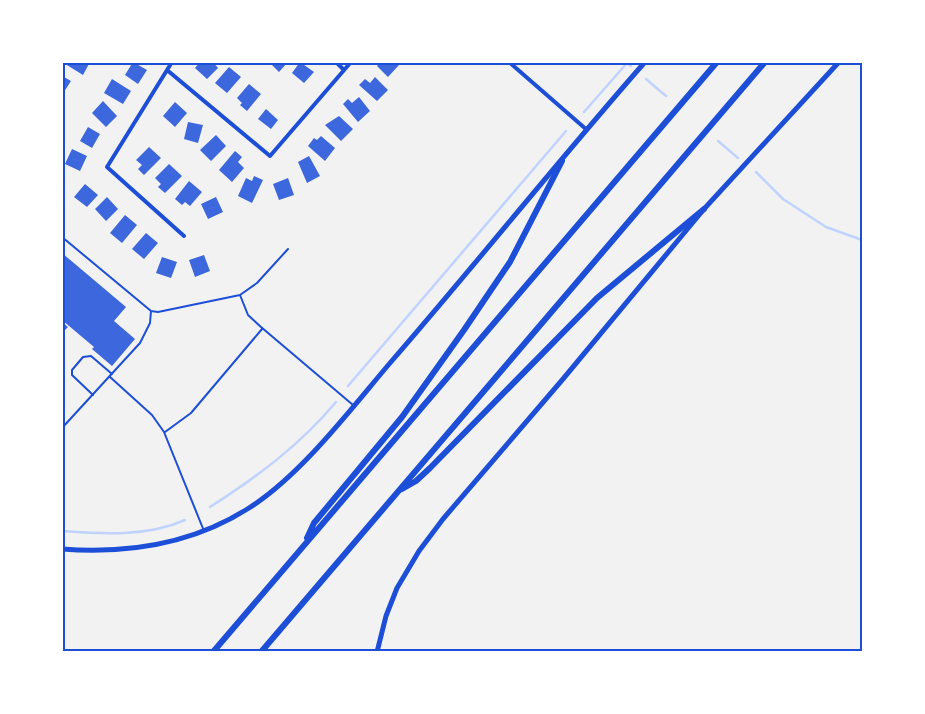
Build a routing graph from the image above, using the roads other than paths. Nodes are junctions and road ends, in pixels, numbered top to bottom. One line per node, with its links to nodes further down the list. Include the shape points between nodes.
1 (172, 62): 9 (street)
2 (336, 62): 10 (street)
3 (350, 62): 10 (street)
4 (509, 62): 11 (street)
5 (645, 62): 11 (main road)
6 (717, 62): 27 (highway)
7 (765, 62): 25 (highway)
8 (839, 62): 13 (main road)
9 (167, 70): 10 (street, via 270,156); 14 (street, via 106,167)
10 (344, 70)
11 (587, 130): 12 (main road)
12 (562, 161): 22 (main road); 27 (highway, via 510,262 402,416 314,523)
13 (704, 209): 25 (highway, via 597,298 430,468); 31 (main road, via 418,551 397,588)
14 (184, 236)
15 (62, 237): 18 (lane)
16 (288, 248): 17 (lane, via 253,287)
17 (240, 295): 18 (lane); 19 (lane, via 248,315)
18 (152, 311): 20 (lane, via 140,343)
19 (262, 329): 22 (lane); 24 (lane, via 191,413)
20 (111, 375): 21 (lane); 21 (lane, via 91,356 83,357 72,370 72,375); 24 (lane, via 152,415)
21 (94, 395): 23 (lane)
22 (353, 405): 26 (main road, via 296,470 270,493 248,509)
23 (62, 428)
24 (164, 432): 26 (lane)
25 (398, 490): 30 (highway)
26 (204, 531): 28 (main road, via 136,549)
27 (307, 541): 29 (highway)
28 (62, 549)
29 (213, 652)
30 (261, 652)
31 (377, 652)

